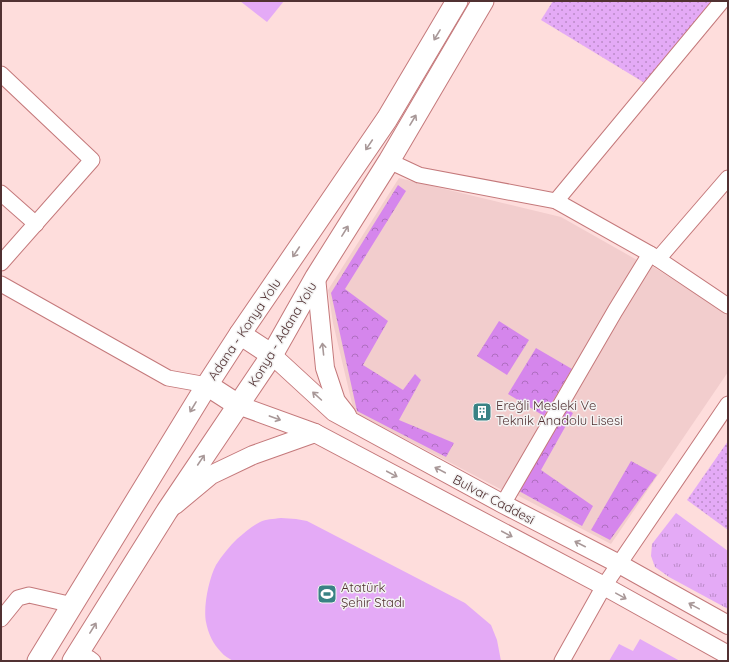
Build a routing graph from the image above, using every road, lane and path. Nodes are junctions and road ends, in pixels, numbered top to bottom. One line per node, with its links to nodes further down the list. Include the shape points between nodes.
1 (457, 1): 15 (highway, Adana - Konya Yolu, one-way to 15, via 387,119)
2 (483, 1): 5 (highway, Konya - Adana Yolu, one-way to 2)
3 (722, 1): 8 (street)
4 (1, 74): 9 (street, via 92,160)
5 (389, 161): 8 (street, via 419,175); 12 (highway, Konya - Adana Yolu, one-way to 5)
6 (728, 178): 10 (street)
7 (1, 193): 9 (street)
8 (556, 201): 10 (street)
9 (36, 224): 11 (street)
10 (654, 256): 14 (street); 22 (street, via 615,311)
11 (1, 263)
12 (316, 277): 16 (highway, Konya - Adana Yolu); 20 (main road, one-way to 12, via 336,401 325,368)
13 (1, 284): 17 (street, via 168,378)
14 (728, 306)
15 (240, 334): 16 (highway); 17 (highway, Adana - Konya Yolu)
16 (272, 355): 19 (highway, Konya - Adana Yolu); 20 (main road, Bulvar Caddesi, one-way to 16, via 334,412)
17 (207, 385): 19 (highway); 26 (highway, Adana - Konya Yolu, one-way to 26)
18 (728, 404): 24 (street)
19 (238, 405): 21 (main road, one-way to 21); 23 (highway, Konya - Adana Yolu, one-way to 19)
20 (352, 422): 22 (main road, Bulvar Caddesi, one-way to 20)
21 (315, 433): 23 (main road, via 253,455 211,475); 25 (main road, one-way to 25)
22 (503, 504): 24 (main road, Bulvar Caddesi, one-way to 22)
23 (166, 511): 30 (highway, Konya - Adana Yolu, one-way to 23)
24 (620, 564): 25 (street); 28 (main road, Bulvar Caddesi, one-way to 24)
25 (604, 586): 29 (main road, one-way to 29); 32 (street)
26 (73, 605): 27 (street, via 29,595 18,598); 31 (highway, Adana - Konya Yolu)
27 (1, 619)
28 (728, 625)
29 (728, 655)
30 (85, 660)
31 (38, 661)
32 (562, 661)

